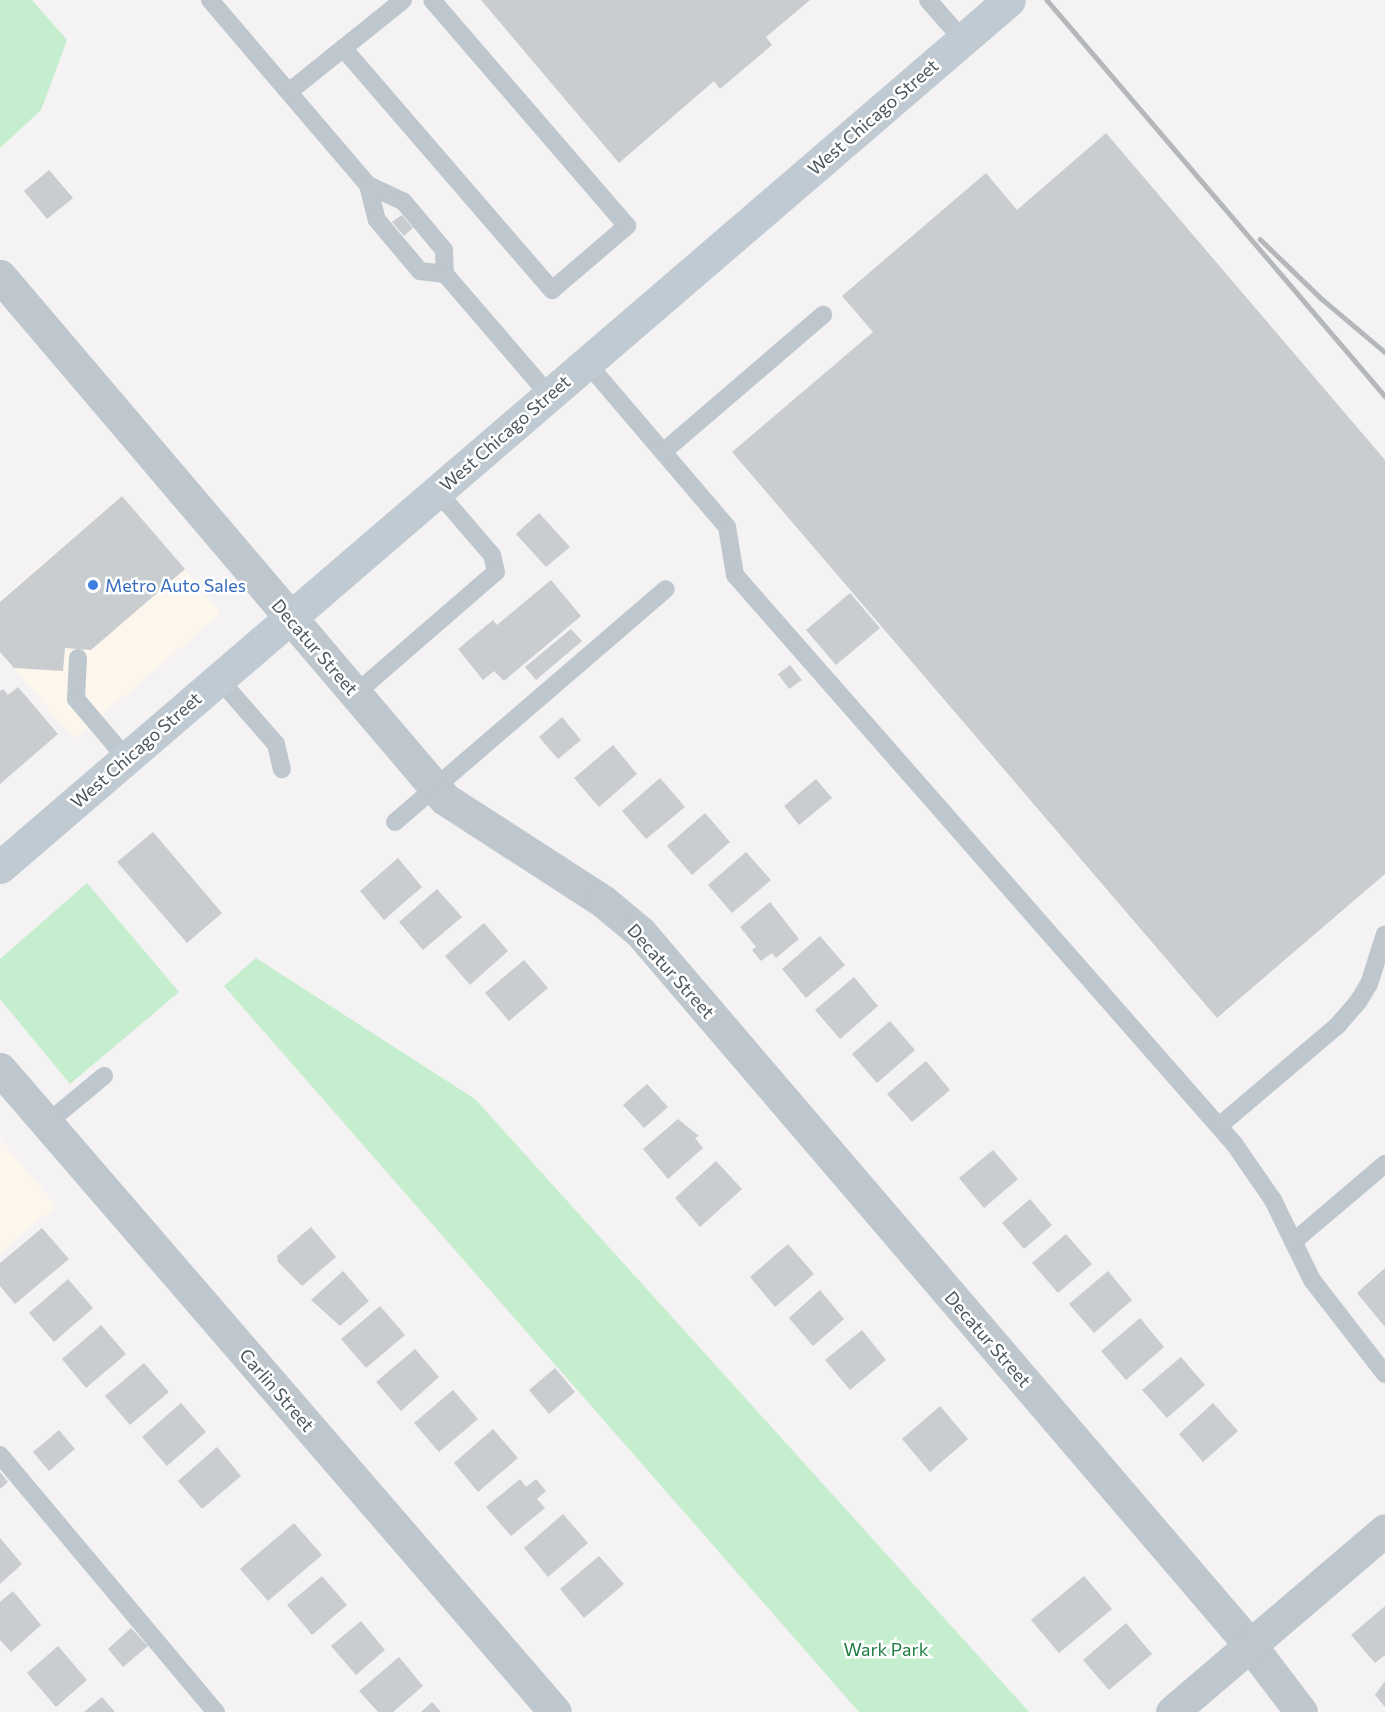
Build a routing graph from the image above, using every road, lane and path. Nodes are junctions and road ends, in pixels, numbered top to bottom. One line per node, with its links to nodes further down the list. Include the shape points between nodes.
1 (210, 0): 8 (lane)
2 (403, 0): 7 (lane)
3 (432, 0): 7 (lane, via 627,226 552,290)
4 (928, 0): 6 (lane)
5 (1009, 0): 6 (street, West Chicago Street)
6 (963, 40): 13 (street, West Chicago Street)
7 (343, 48): 8 (lane)
8 (290, 91): 9 (lane)
9 (368, 185): 10 (lane, via 403,201 444,250); 10 (lane, via 377,220 390,236 420,270)
10 (445, 274): 14 (lane)
11 (0, 276): 18 (street, Decatur Street)
12 (823, 315): 15 (lane)
13 (587, 363): 14 (street, West Chicago Street); 15 (lane)
14 (549, 395): 16 (street, West Chicago Street)
15 (663, 452): 31 (lane, via 727,527 735,575)
16 (437, 491): 18 (street, West Chicago Street); 21 (lane, via 492,555 496,572)
17 (666, 589): 24 (lane)
18 (290, 618): 20 (street, West Chicago Street); 21 (street, Decatur Street)
19 (78, 658): 22 (lane, via 76,699)
20 (219, 679): 22 (street, West Chicago Street); 23 (lane, via 276,744)
21 (355, 694): 24 (street, Decatur Street)
22 (126, 758): 26 (street, West Chicago Street)
23 (282, 769)
24 (434, 787): 25 (lane); 37 (street, Decatur Street, via 478,824 604,902 640,932)
25 (394, 822)
26 (0, 867)
27 (1385, 934): 31 (lane, via 1369,984 1358,1002 1336,1026)
28 (0, 1069): 30 (street, Carlin Street)
29 (104, 1076): 30 (lane)
30 (47, 1124): 39 (street, Carlin Street)
31 (1219, 1126): 33 (lane, via 1256,1172)
32 (1385, 1164): 33 (lane)
33 (1293, 1242): 34 (lane, via 1326,1301)
34 (1385, 1374)
35 (0, 1455): 38 (lane)
36 (1385, 1530): 37 (street)
37 (1250, 1645): 40 (street); 41 (street, Decatur Street)
38 (216, 1712)
39 (555, 1712)
40 (1172, 1712)
41 (1301, 1712)

